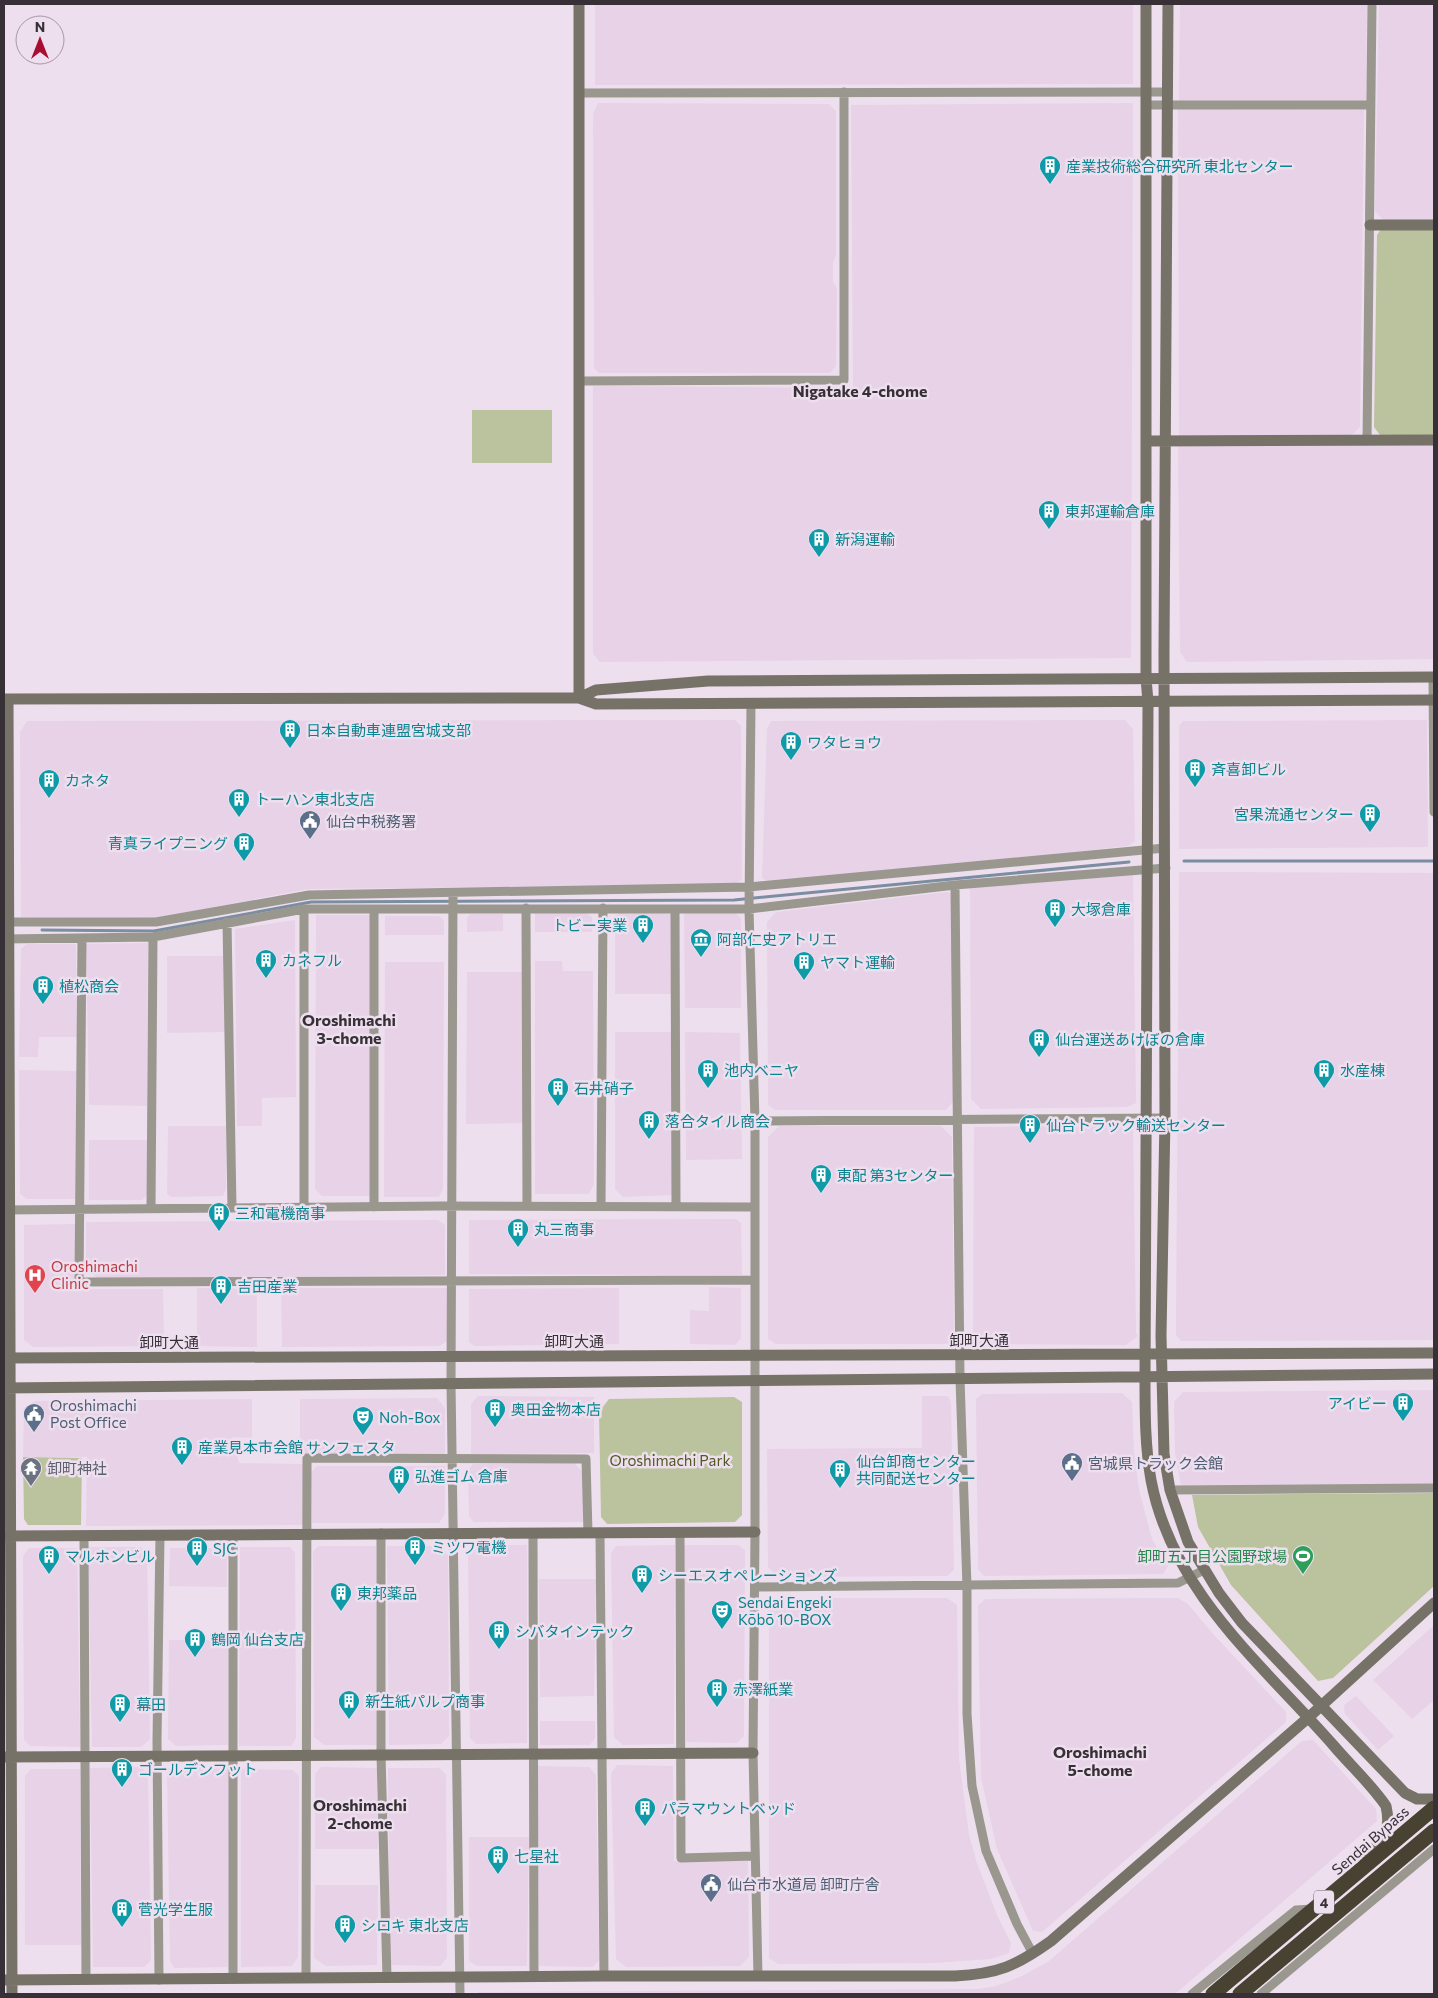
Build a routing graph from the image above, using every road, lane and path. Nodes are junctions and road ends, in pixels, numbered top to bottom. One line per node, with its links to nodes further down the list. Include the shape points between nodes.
1 (579, 4): 8 (street)
2 (1146, 4): 6 (street)
3 (1168, 4): 7 (street)
4 (1372, 4): 10 (street)
5 (844, 92): 6 (street); 8 (street); 14 (street, via 844,380)
6 (1146, 92): 7 (street); 9 (street)
7 (1167, 92): 11 (street)
8 (579, 94): 14 (street)
9 (1146, 105): 11 (street); 17 (street)
10 (1371, 105): 11 (street); 12 (street)
11 (1167, 106): 18 (street)
12 (1370, 225): 13 (street); 15 (street)
13 (1434, 225)
14 (579, 381): 22 (street)
15 (1367, 440): 16 (street); 18 (street)
16 (1434, 440)
17 (1146, 441): 18 (street); 21 (street)
18 (1166, 441): 19 (street)
19 (1165, 677): 20 (street); 21 (street); 26 (street)
20 (1434, 677): 24 (street)
21 (1146, 678): 22 (street, via 708,681 596,690); 25 (street)
22 (579, 698): 23 (street); 27 (street, via 596,704)
23 (6, 699): 43 (street)
24 (1434, 700): 26 (street); 28 (street)
25 (1148, 702): 26 (street); 27 (street); 30 (street)
26 (1165, 702): 29 (street)
27 (751, 703): 34 (street)
28 (1434, 812)
29 (1166, 848): 30 (street); 31 (street)
30 (1147, 849): 32 (street); 34 (street)
31 (1166, 868): 32 (street); 50 (street)
32 (1148, 870): 33 (street); 49 (street)
33 (955, 885): 36 (street); 51 (street)
34 (749, 889): 35 (street); 36 (street)
35 (453, 893): 41 (street); 43 (street, via 309,895 156,922)
36 (749, 906): 39 (street); 52 (street)
37 (526, 908): 38 (street); 41 (street); 55 (street)
38 (603, 908): 39 (street); 56 (street)
39 (675, 908): 57 (street)
40 (304, 909): 42 (street); 44 (street); 58 (street)
41 (453, 909): 42 (street); 54 (street)
42 (374, 911): 59 (street)
43 (6, 922): 47 (street)
44 (227, 922): 45 (street); 62 (street)
45 (153, 937): 46 (street); 61 (street)
46 (82, 938): 47 (street); 63 (street)
47 (6, 939): 48 (street)
48 (6, 1070): 53 (street)
49 (1146, 1118): 50 (street); 51 (street); 68 (street)
50 (1165, 1118): 69 (street)
51 (958, 1119): 52 (street); 70 (street)
52 (754, 1121): 60 (street)
53 (6, 1130): 64 (street)
54 (452, 1206): 55 (street); 59 (street); 65 (street)
55 (528, 1206): 56 (street)
56 (601, 1206): 57 (street)
57 (676, 1206): 60 (street)
58 (304, 1207): 59 (street); 62 (street)
59 (374, 1207)
60 (755, 1207): 66 (street)
61 (152, 1208): 62 (street); 63 (street)
62 (232, 1208)
63 (81, 1209): 64 (street); 65 (street, via 79,1282)
64 (7, 1210): 73 (street)
65 (452, 1280): 66 (street); 71 (street)
66 (754, 1280): 72 (street)
67 (1434, 1353): 69 (street, 卸町大通)
68 (1145, 1354): 69 (street, 卸町大通); 70 (street, 卸町大通); 75 (street)
69 (1162, 1354): 76 (street)
70 (960, 1355): 72 (street, 卸町大通); 77 (street)
71 (452, 1356): 72 (street, 卸町大通); 73 (street, 卸町大通); 79 (street)
72 (754, 1356): 78 (street)
73 (6, 1358): 80 (street)
74 (1434, 1374): 76 (street)
75 (1145, 1378): 76 (street); 77 (street); 97 (street, via 1152,1482 1173,1547)
76 (1162, 1378): 83 (street, via 1164,1454)
77 (960, 1380): 78 (street); 98 (street)
78 (754, 1382): 79 (street); 85 (street)
79 (451, 1384): 80 (street); 81 (street)
80 (6, 1388): 93 (street)
81 (452, 1458): 87 (street); 89 (street, via 586,1459); 91 (street, via 307,1458)
82 (1434, 1488): 83 (street)
83 (1170, 1490): 96 (street, via 1188,1542)
84 (680, 1532): 85 (street); 90 (street); 103 (street)
85 (755, 1532): 99 (street)
86 (381, 1533): 87 (street); 91 (street); 112 (street)
87 (452, 1533): 88 (street); 107 (street)
88 (533, 1533): 89 (street); 105 (street)
89 (588, 1533): 90 (street)
90 (600, 1533): 106 (street)
91 (307, 1534): 92 (street); 111 (street)
92 (233, 1535): 95 (street); 110 (street)
93 (7, 1536): 94 (street); 113 (street)
94 (84, 1536): 95 (street); 108 (street)
95 (160, 1536): 109 (street)
96 (1204, 1570): 97 (street); 101 (street, via 1242,1623)
97 (1190, 1580): 98 (street, via 1178,1583); 102 (street, via 1232,1635)
98 (967, 1586): 99 (street); 120 (street, via 967,1714 972,1786 986,1851)
99 (755, 1587): 104 (street)
100 (1434, 1603): 101 (street)
101 (1322, 1705): 102 (street); 114 (street, via 1405,1793 1417,1799)
102 (1309, 1717): 119 (street, via 1381,1798 1389,1821 1383,1840); 120 (street)
103 (681, 1753): 104 (street); 106 (street); 118 (street, via 681,1858)
104 (753, 1753): 118 (street)
105 (533, 1754): 106 (street); 107 (street); 123 (street)
106 (603, 1754): 121 (street)
107 (458, 1755): 112 (street); 127 (street)
108 (84, 1756): 109 (street); 113 (street); 129 (street)
109 (157, 1756): 110 (street); 130 (street)
110 (233, 1756): 111 (street); 126 (street)
111 (305, 1756): 112 (street); 124 (street)
112 (381, 1756): 125 (street)
113 (8, 1757): 128 (street)
114 (1434, 1799)
115 (1434, 1808): 119 (highway, Sendai Bypass / 4)
116 (1434, 1831): 135 (highway, 4)
117 (1434, 1849): 136 (street)
118 (754, 1856): 122 (street)
119 (1320, 1905): 133 (street, via 1296,1910); 134 (highway, Sendai Bypass / 4)
120 (1033, 1954): 122 (street, via 993,1973 975,1975)
121 (604, 1976): 122 (street); 123 (street)
122 (758, 1976)
123 (534, 1977): 127 (street)
124 (306, 1978): 125 (street); 126 (street)
125 (387, 1978): 127 (street)
126 (233, 1979): 130 (street)
127 (461, 1979): 132 (street)
128 (8, 1980): 129 (street); 131 (street)
129 (86, 1980): 130 (street)
130 (159, 1980)
131 (12, 1994)
132 (460, 1994)
133 (1192, 1994)
134 (1213, 1994)
135 (1240, 1994)
136 (1261, 1994)

